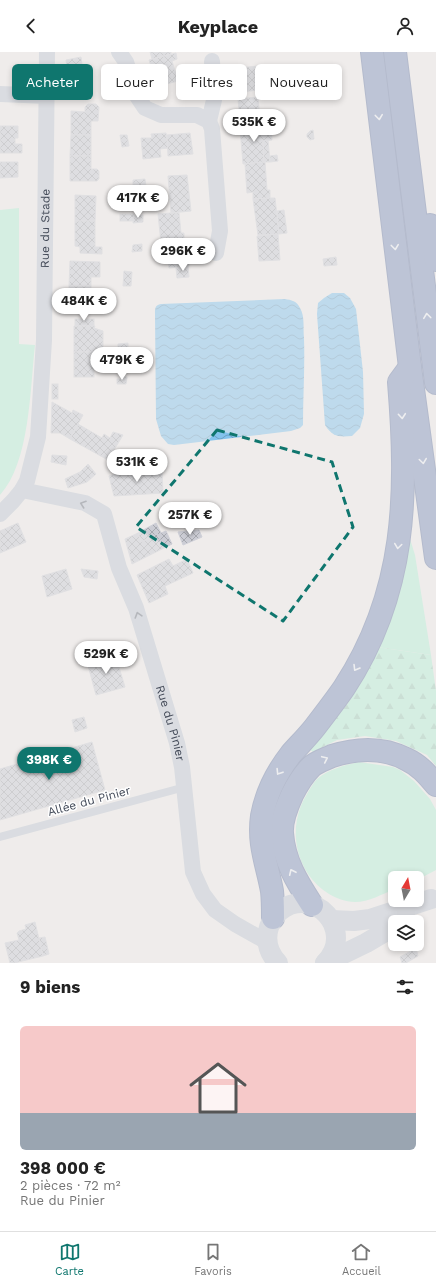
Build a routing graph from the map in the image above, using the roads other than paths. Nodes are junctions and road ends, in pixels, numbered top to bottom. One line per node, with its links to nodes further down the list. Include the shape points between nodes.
1 (47, 52): 6 (street, Rue du Stade)
2 (119, 52): 10 (street, via 126,62 137,96 145,108 161,116 197,115)
3 (372, 52): 14 (highway, one-way to 14)
4 (395, 52): 11 (highway)
5 (212, 61): 10 (street, via 214,100)
6 (47, 64)
7 (0, 94): 8 (street)
8 (12, 95)
9 (47, 100): 16 (street, Rue du Stade, via 43,374 38,437 27,481)
10 (209, 121): 12 (street, via 212,129 220,231)
11 (404, 130): 13 (highway, via 418,138); 15 (highway, one-way to 11)
12 (216, 253)
13 (436, 260)
14 (410, 367): 18 (highway, one-way to 18); 25 (highway, one-way to 25, via 399,382 403,426 403,495 398,547 386,600 370,642 344,688 276,776 262,816 260,842 272,891)
15 (436, 382)
16 (22, 490): 17 (street, Rue du Stade); 20 (street, Rue du Pinier, one-way to 16, via 174,736 136,608 119,568 104,514 85,503)
17 (0, 514)
18 (436, 558)
19 (436, 785): 23 (highway, one-way to 19, via 287,862 282,832 288,804 312,766 326,758 367,749 406,759 424,770)
20 (185, 788): 21 (lane, Allée du Pinier); 28 (street, Rue du Pinier, via 193,872 203,894 215,910)
21 (0, 837)
22 (433, 898): 24 (street); 26 (street, via 370,919)
23 (312, 905): 25 (street, via 291,905); 26 (street)
24 (410, 915)
25 (273, 918): 28 (street, via 268,929)
26 (332, 920): 29 (street, via 336,931 336,943)
27 (388, 930): 29 (street)
28 (274, 957)
29 (325, 963)

